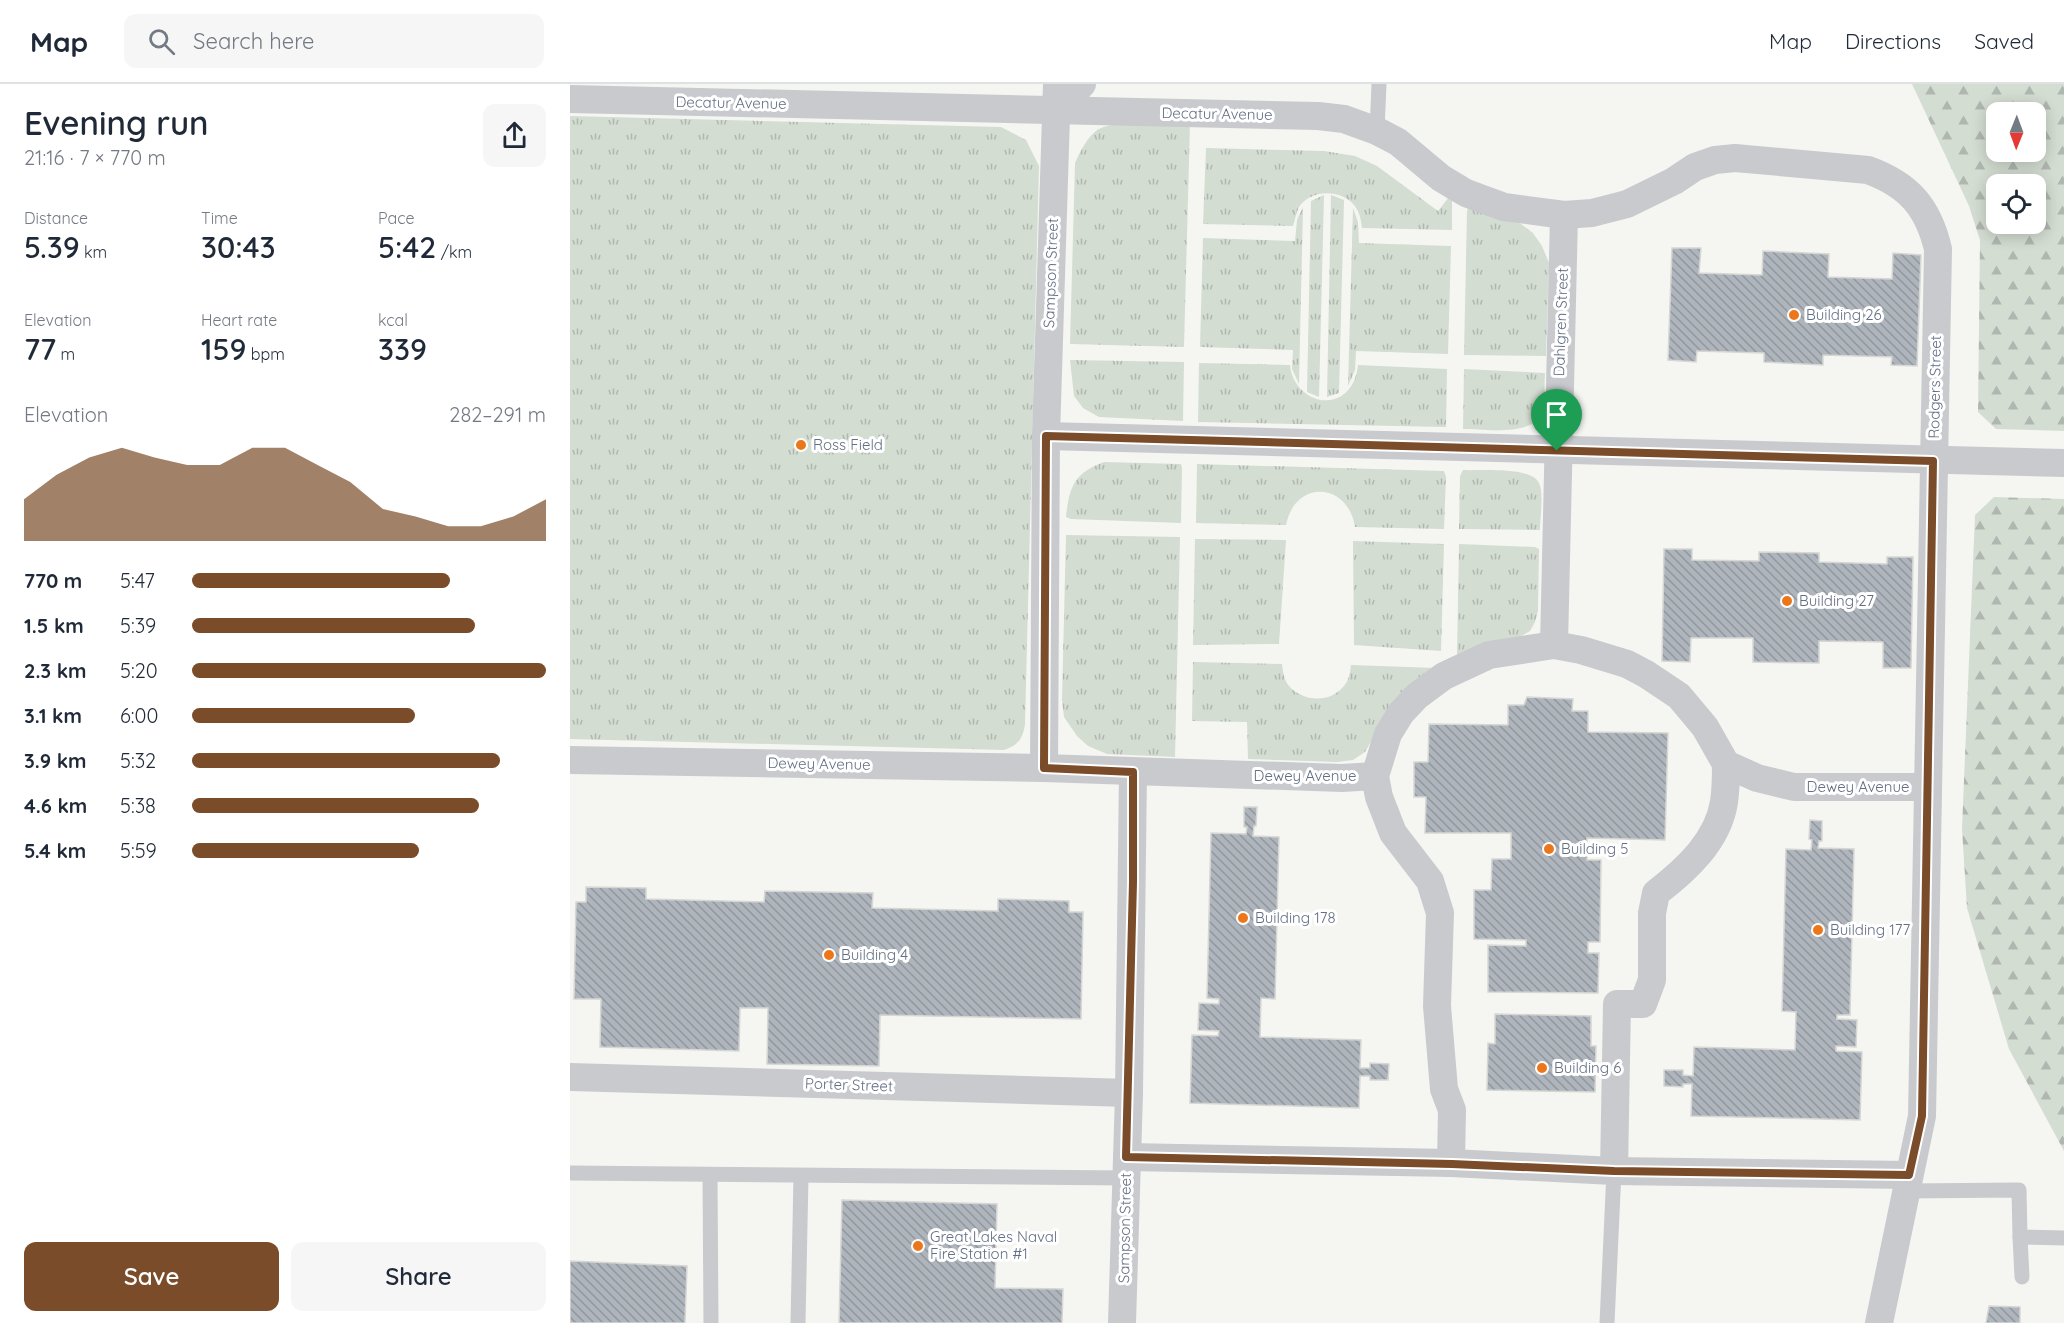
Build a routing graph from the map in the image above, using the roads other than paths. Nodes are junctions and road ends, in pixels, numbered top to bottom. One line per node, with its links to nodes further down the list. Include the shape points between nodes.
1 (1082, 84): 3 (street)
2 (1379, 84): 5 (lane)
3 (1056, 97): 4 (street, Decatur Avenue); 5 (street, Decatur Avenue, via 1318,116 1344,119); 8 (street, Sampson Street)
4 (570, 99)
5 (1377, 131): 7 (street, Decatur Avenue, via 1466,193 1504,207)
6 (1827, 166): 7 (street, Decatur Avenue, via 1735,158 1715,160 1627,204); 10 (street, Rodgers Street, via 1868,170 1904,188 1925,211 1933,229 1938,249)
7 (1564, 215): 9 (street, Dahlgren Street)
8 (1046, 436): 9 (street); 15 (street, Sampson Street)
9 (1557, 451): 10 (street); 12 (street, Dahlgren Street)
10 (1933, 461): 11 (street); 18 (street, Rodgers Street)
11 (2064, 463)
12 (1554, 645): 14 (street, Dewey Avenue, via 1627,664 1679,696 1705,727); 17 (street, Dewey Avenue, via 1489,655 1444,676 1401,713 1388,734)
13 (570, 760): 15 (street, Dewey Avenue)
14 (1726, 764): 18 (street, Dewey Avenue, via 1757,778 1794,787); 23 (street, via 1724,802 1717,827 1693,861 1656,893 1652,913 1652,980 1643,1004 1617,1004)
15 (1044, 768): 16 (street, Dewey Avenue)
16 (1133, 772): 17 (street, Dewey Avenue); 20 (street, Sampson Street)
17 (1375, 776): 21 (street, via 1393,833 1430,881 1440,913 1437,1006 1444,1089 1452,1110)
18 (1927, 787): 27 (street, Rodgers Street, via 1922,1116)
19 (570, 1077): 20 (street, Porter Street)
20 (1129, 1093): 22 (street, Sampson Street)
21 (1452, 1164): 22 (street); 23 (street)
22 (1126, 1168): 26 (lane); 33 (street, Sampson Street)
23 (1614, 1171): 27 (street); 34 (lane)
24 (570, 1173): 25 (lane)
25 (710, 1175): 26 (lane); 31 (lane)
26 (801, 1176): 32 (lane)
27 (1908, 1183): 28 (lane, via 2019,1190); 35 (street, Rodgers Street)
28 (2020, 1238): 29 (lane); 30 (lane)
29 (2064, 1238)
30 (2022, 1277)
31 (711, 1323)
32 (798, 1323)
33 (1122, 1323)
34 (1607, 1323)
35 (1879, 1323)

